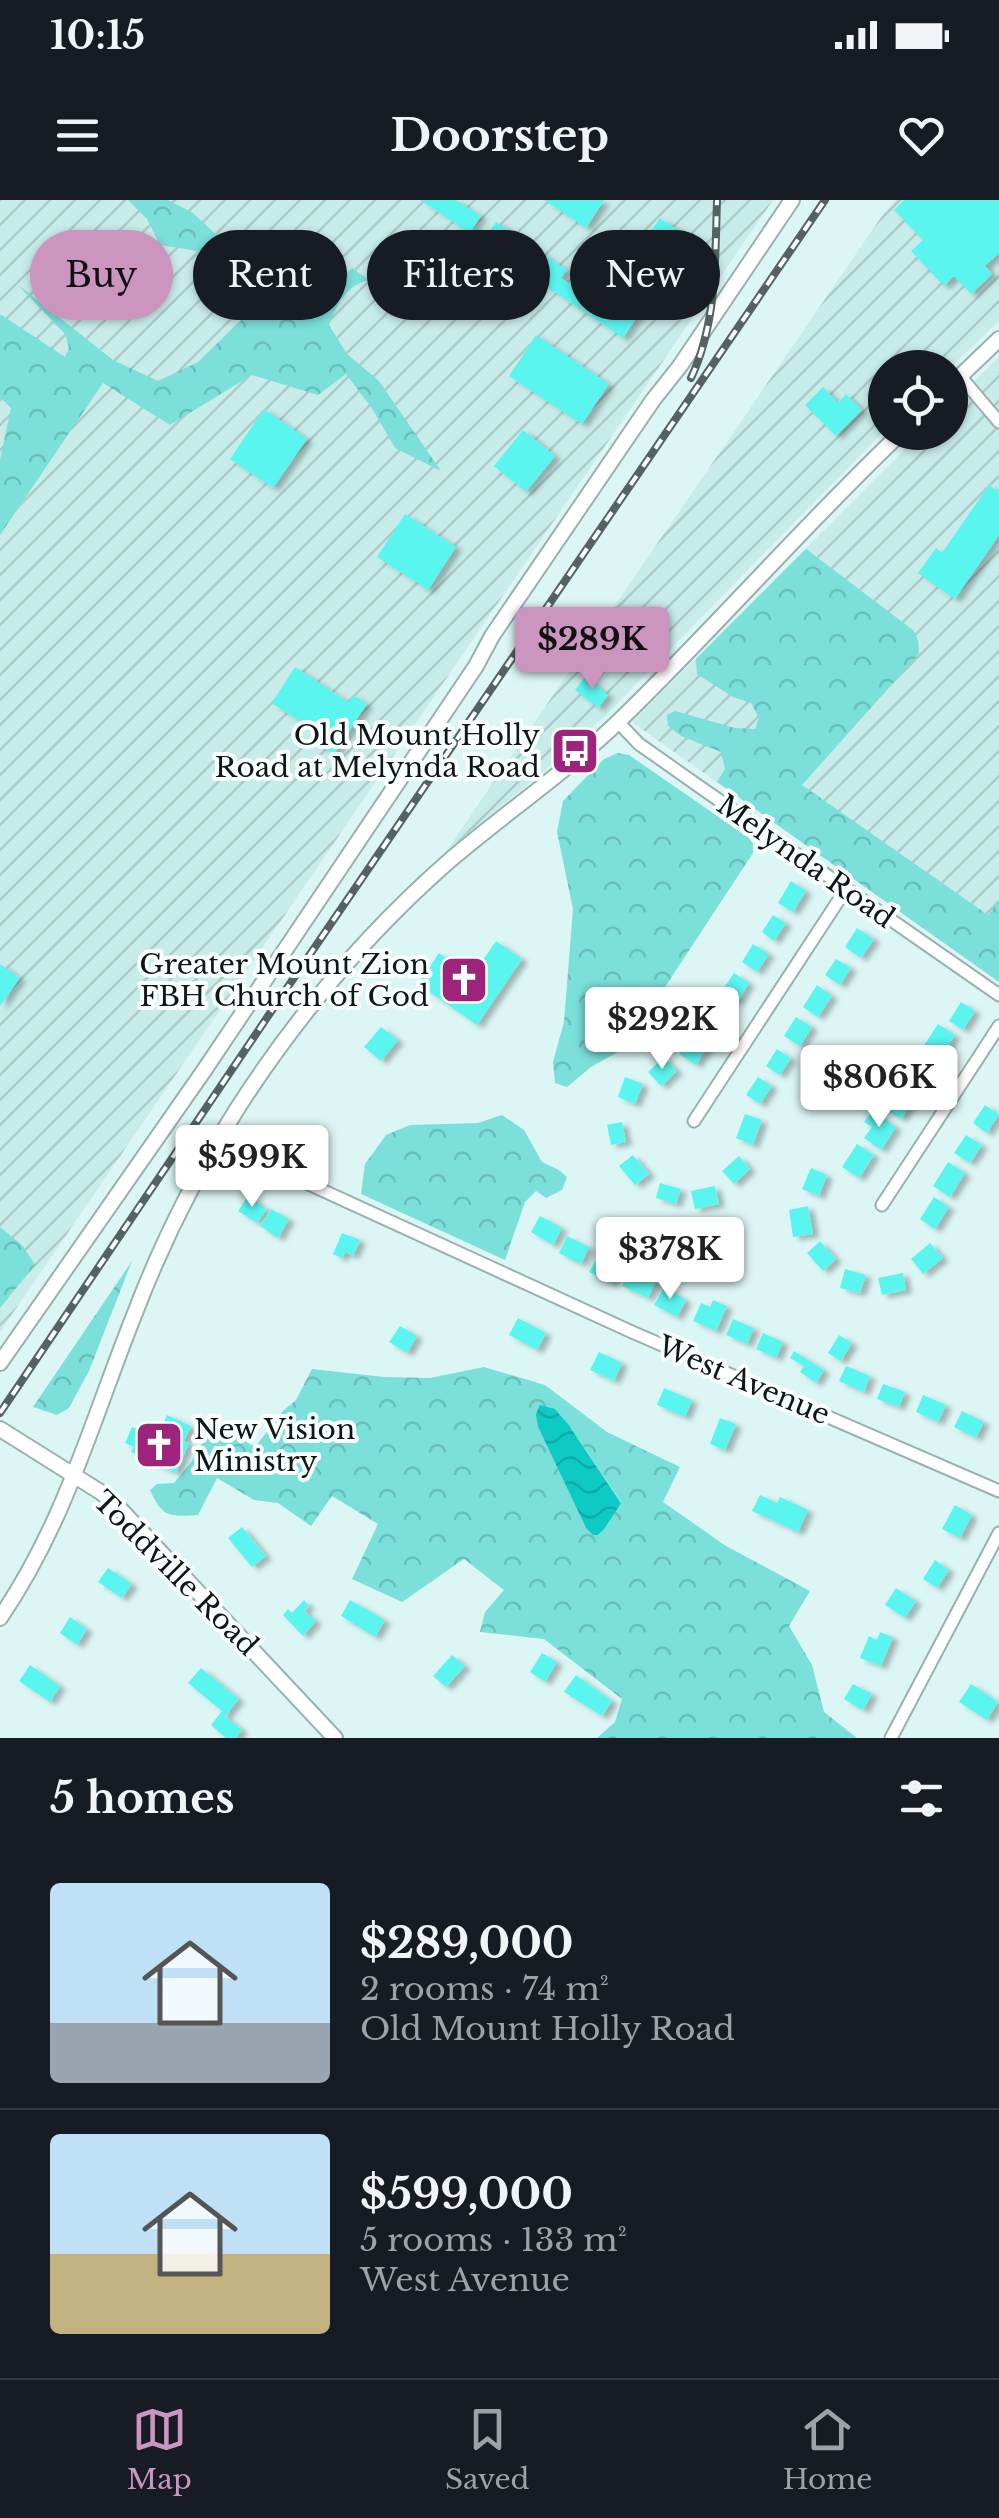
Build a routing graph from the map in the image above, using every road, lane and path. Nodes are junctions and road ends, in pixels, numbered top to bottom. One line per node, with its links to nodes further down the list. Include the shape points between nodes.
1 (792, 200): 14 (street)
2 (999, 340): 3 (street)
3 (968, 369)
4 (968, 393): 5 (street)
5 (999, 422)
6 (884, 450): 7 (street)
7 (618, 722): 8 (street, Melynda Road, via 639,744); 12 (street, via 451,860 376,932 295,1024)
8 (846, 888): 9 (street, Melynda Road); 11 (street)
9 (999, 995)
10 (999, 1026): 13 (street)
11 (694, 1121)
12 (218, 1142): 16 (street, via 145,1286); 17 (street, West Avenue)
13 (882, 1206)
14 (0, 1362)
15 (0, 1428): 16 (street, Toddville Road)
16 (75, 1476): 19 (street, via 38,1558); 20 (street, Toddville Road, via 121,1510)
17 (999, 1491)
18 (999, 1533): 21 (street)
19 (0, 1618)
20 (336, 1738)
21 (891, 1738)

